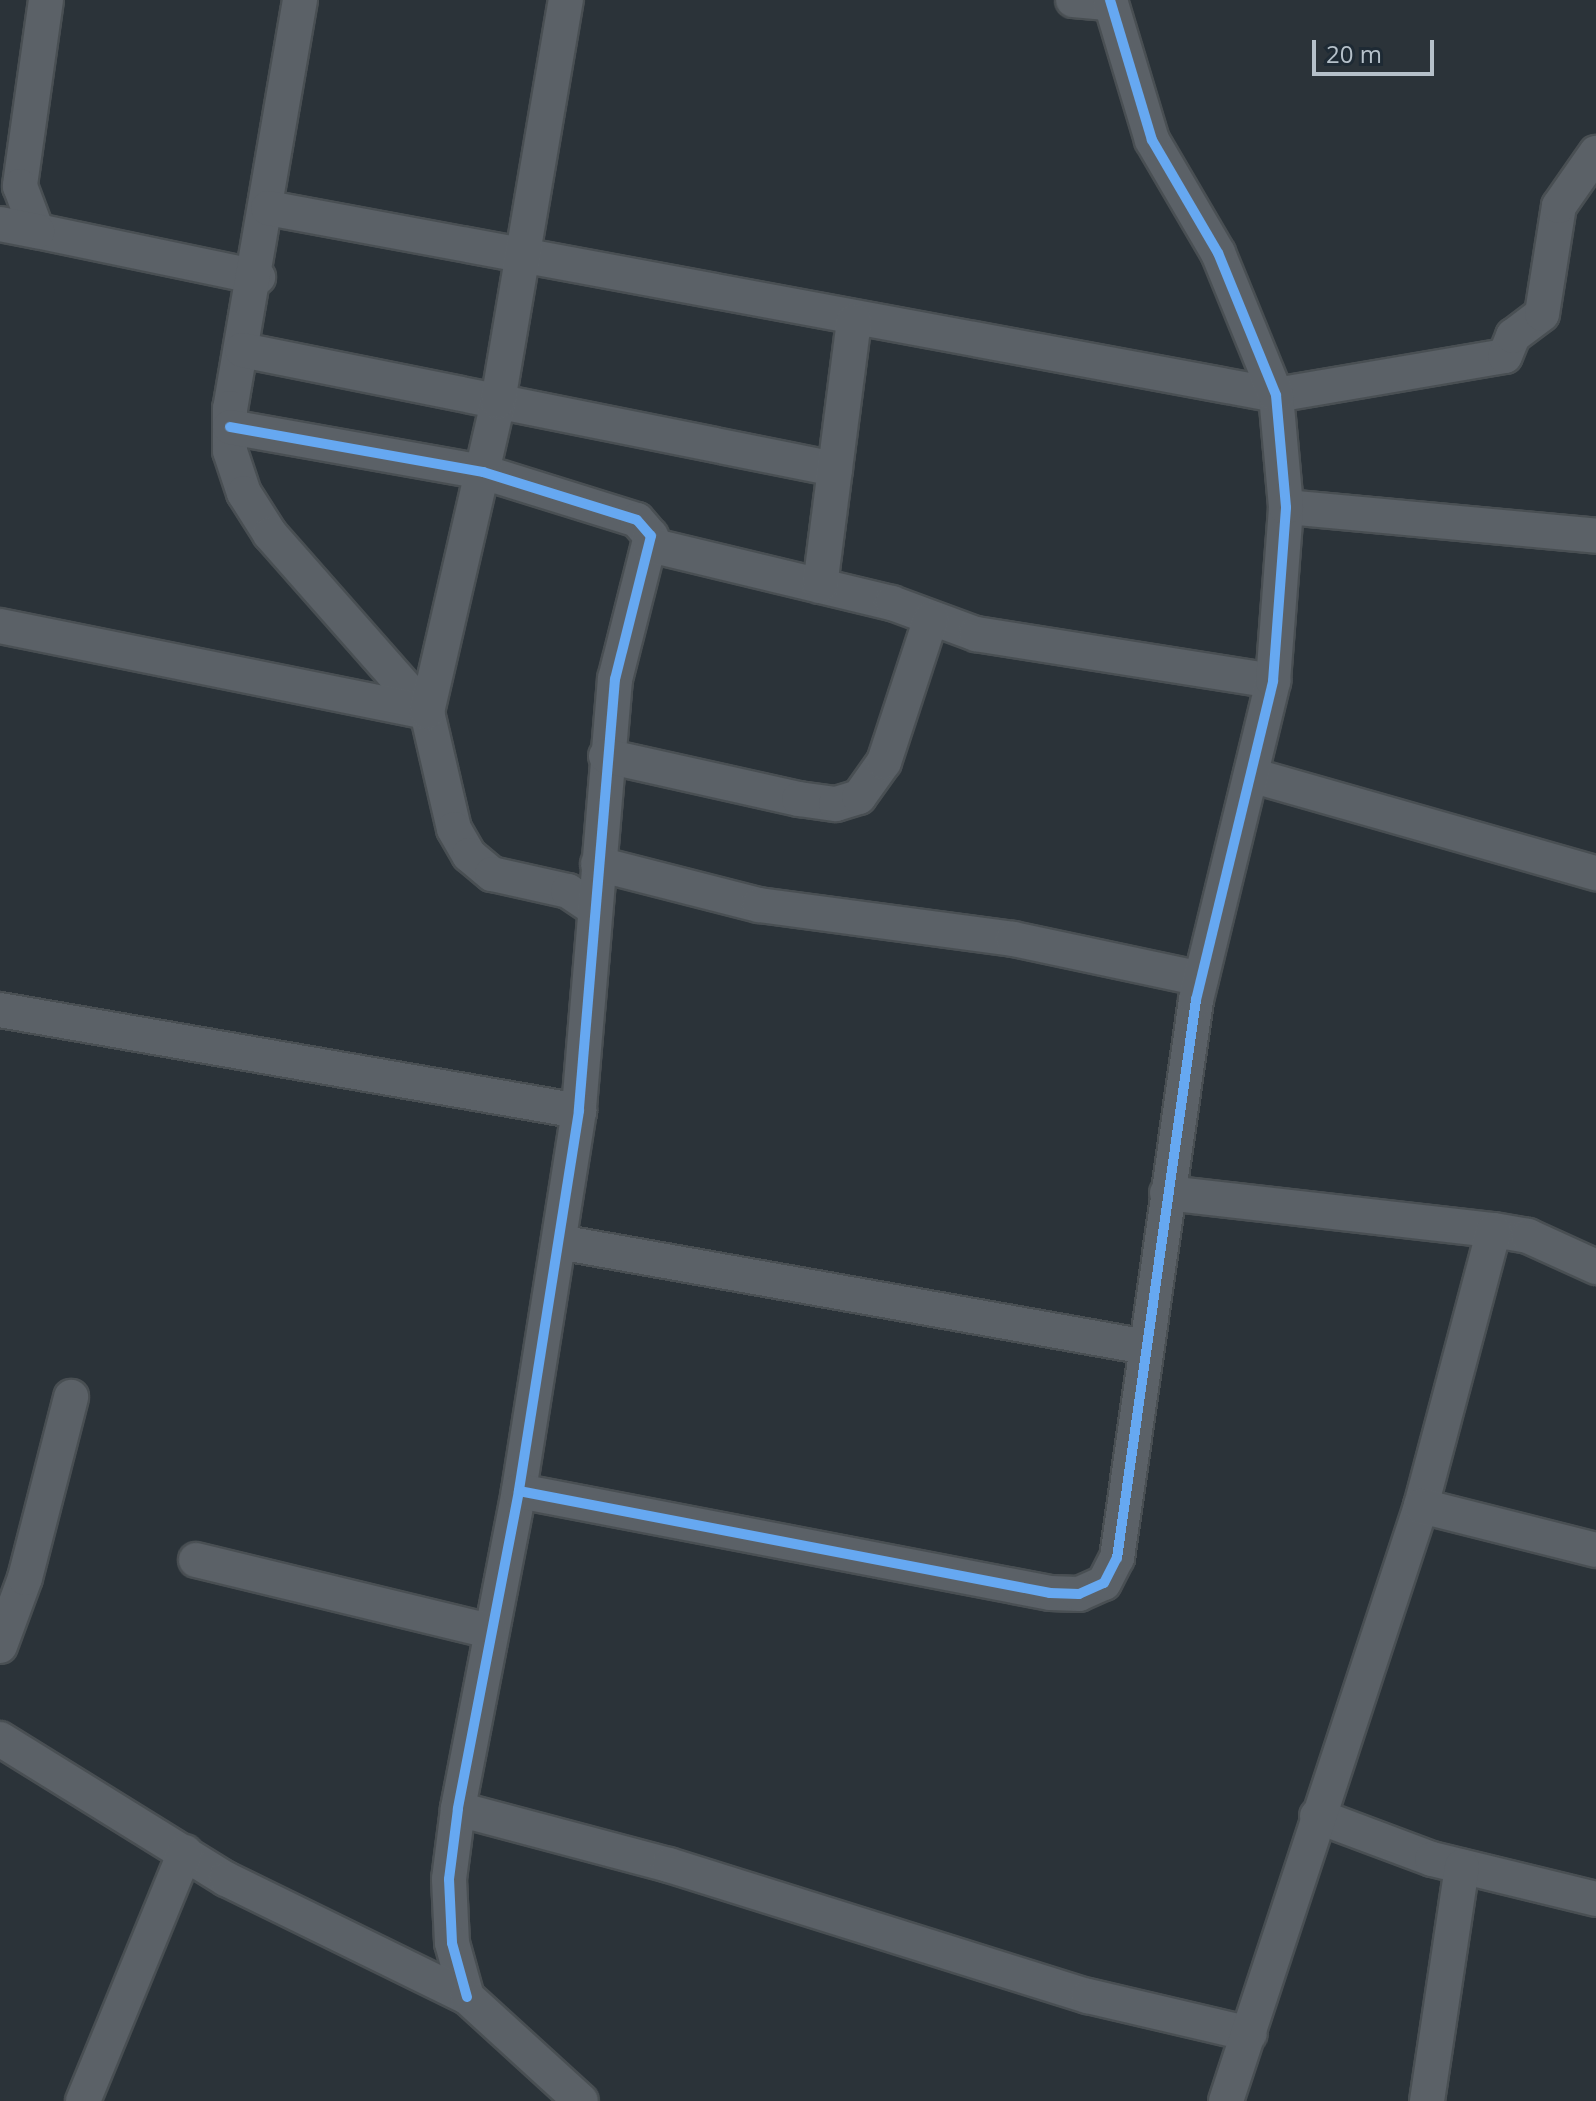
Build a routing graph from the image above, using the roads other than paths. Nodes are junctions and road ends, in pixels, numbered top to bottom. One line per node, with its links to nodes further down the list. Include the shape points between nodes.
1 (46, 0): 9 (street, via 20,186)
2 (300, 0): 7 (street)
3 (566, 0): 10 (street)
4 (1073, 0): 5 (street)
5 (1110, 2): 14 (street, via 1152,140 1218,253)
6 (1596, 153): 14 (street, via 1559,206 1542,314 1513,336 1505,356)
7 (268, 208): 10 (street); 11 (street)
8 (0, 224): 9 (street)
9 (37, 231): 11 (street)
10 (525, 259): 12 (street); 15 (street)
11 (258, 277): 13 (street)
12 (854, 321): 14 (street); 17 (street)
13 (242, 350): 15 (street); 16 (street)
14 (1276, 395): 19 (street)
15 (498, 401): 17 (street); 18 (street)
16 (230, 427): 18 (street); 26 (street, via 244,493 270,534)
17 (835, 469): 22 (street)
18 (483, 472): 21 (street, via 637,520 647,528); 26 (street)
19 (1286, 507): 20 (street); 25 (street)
20 (1596, 536)
21 (650, 545): 22 (street); 27 (street, via 615,679)
22 (820, 586): 23 (street)
23 (931, 618): 25 (street, via 1042,647); 27 (street, via 884,762 859,797 836,804 799,799)
24 (0, 626): 26 (street)
25 (1273, 681): 28 (street)
26 (427, 712): 31 (street, via 454,829 469,855 492,874 568,891)
27 (606, 756): 29 (street)
28 (1251, 775): 30 (street); 32 (street)
29 (598, 864): 31 (street); 32 (street, via 759,905 1013,939)
30 (1596, 873)
31 (593, 908): 34 (street, via 598,942)
32 (1201, 979): 35 (street)
33 (0, 1010): 34 (street)
34 (579, 1111): 37 (street)
35 (1167, 1193): 36 (street); 39 (street)
36 (1494, 1230): 38 (street, via 1528,1236); 42 (street)
37 (559, 1242): 39 (street); 41 (street)
38 (1596, 1267)
39 (1146, 1347): 41 (street, via 1117,1558 1104,1583 1079,1594)
40 (71, 1397): 46 (street, via 25,1578)
41 (519, 1491): 45 (street)
42 (1421, 1506): 43 (street); 49 (street)
43 (1596, 1550)
44 (196, 1560): 45 (street)
45 (490, 1631): 48 (street)
46 (0, 1646)
47 (0, 1739): 50 (street)
48 (458, 1809): 53 (street, via 449,1879 452,1943); 54 (street, via 669,1865 1074,1992)
49 (1317, 1816): 51 (street); 54 (street)
50 (185, 1852): 53 (street); 55 (street)
51 (1462, 1867): 52 (street); 58 (street)
52 (1596, 1899)
53 (467, 1997): 56 (street)
54 (1250, 2034): 57 (street)
55 (89, 2099)
56 (581, 2101)
57 (1226, 2101)
58 (1427, 2101)

